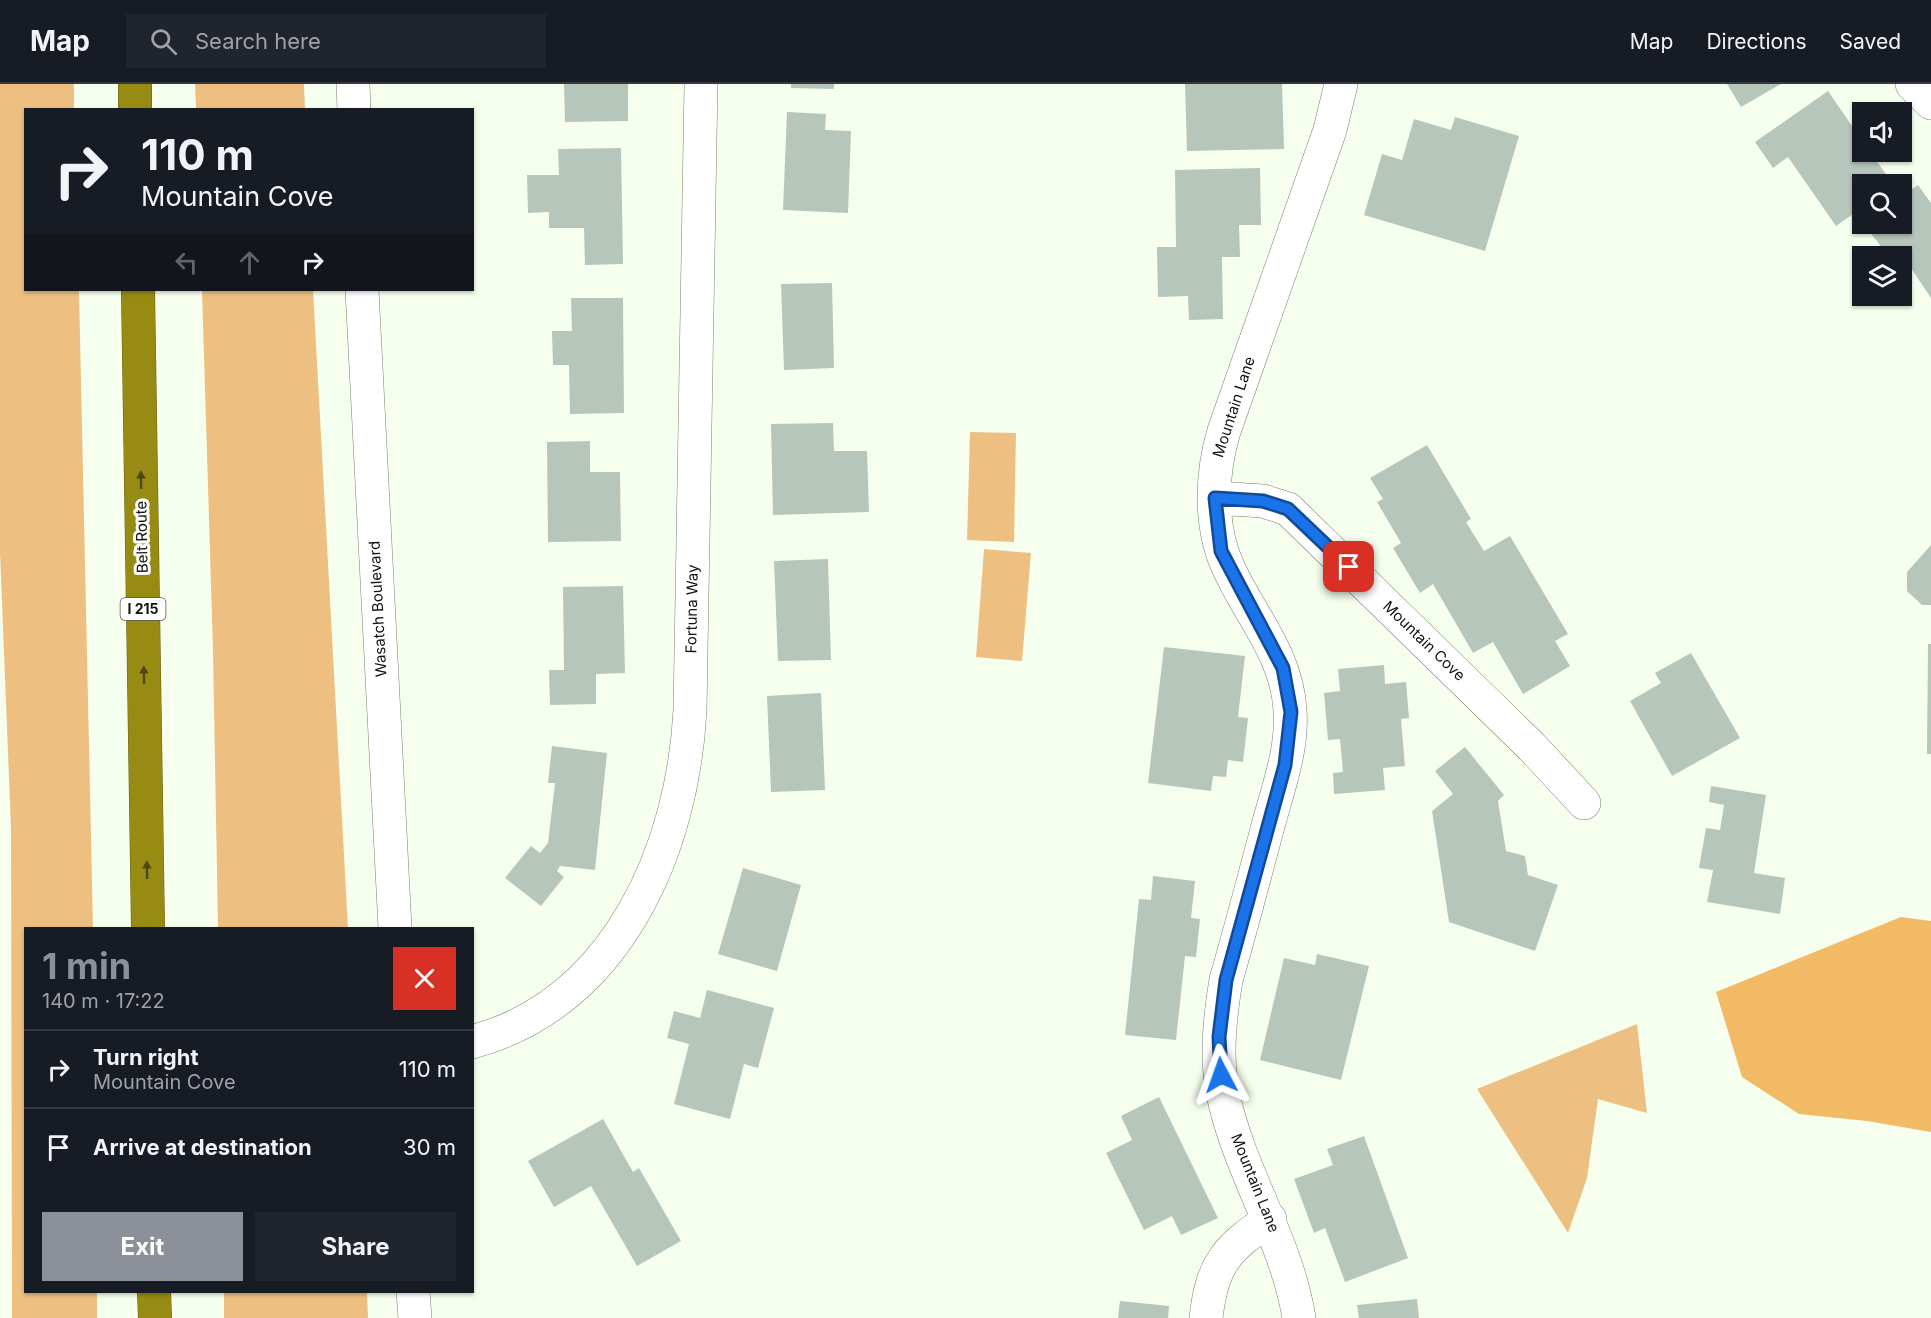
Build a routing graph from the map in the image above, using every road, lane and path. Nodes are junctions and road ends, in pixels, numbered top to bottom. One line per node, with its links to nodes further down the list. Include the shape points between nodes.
1 (135, 84): 7 (highway)
2 (353, 84): 8 (street)
3 (701, 84): 15 (street, Fortuna Way, via 690,710 678,804 642,899 593,969 521,1023)
4 (1341, 84): 11 (street, Mountain Lane, via 1330,130 1221,440)
5 (1912, 84): 6 (street)
6 (1931, 103)
7 (135, 108)
8 (354, 108)
9 (138, 291): 13 (highway, Belt Route / I 215, one-way to 9)
10 (362, 291): 14 (street, Wasatch Boulevard)
11 (1215, 498): 12 (street, Mountain Cove, via 1263,501 1288,509 1532,747); 16 (street, Mountain Lane, via 1221,551 1283,668 1291,712 1285,765 1226,980 1219,1037 1227,1112)
12 (1584, 803)
13 (148, 927)
14 (395, 927)
15 (474, 1042)
16 (1270, 1219): 21 (street, via 1223,1258 1210,1291); 22 (street, Mountain Lane)
17 (154, 1293): 19 (highway)
18 (413, 1293): 20 (street)
19 (154, 1318)
20 (415, 1318)
21 (1206, 1318)
22 (1299, 1318)

